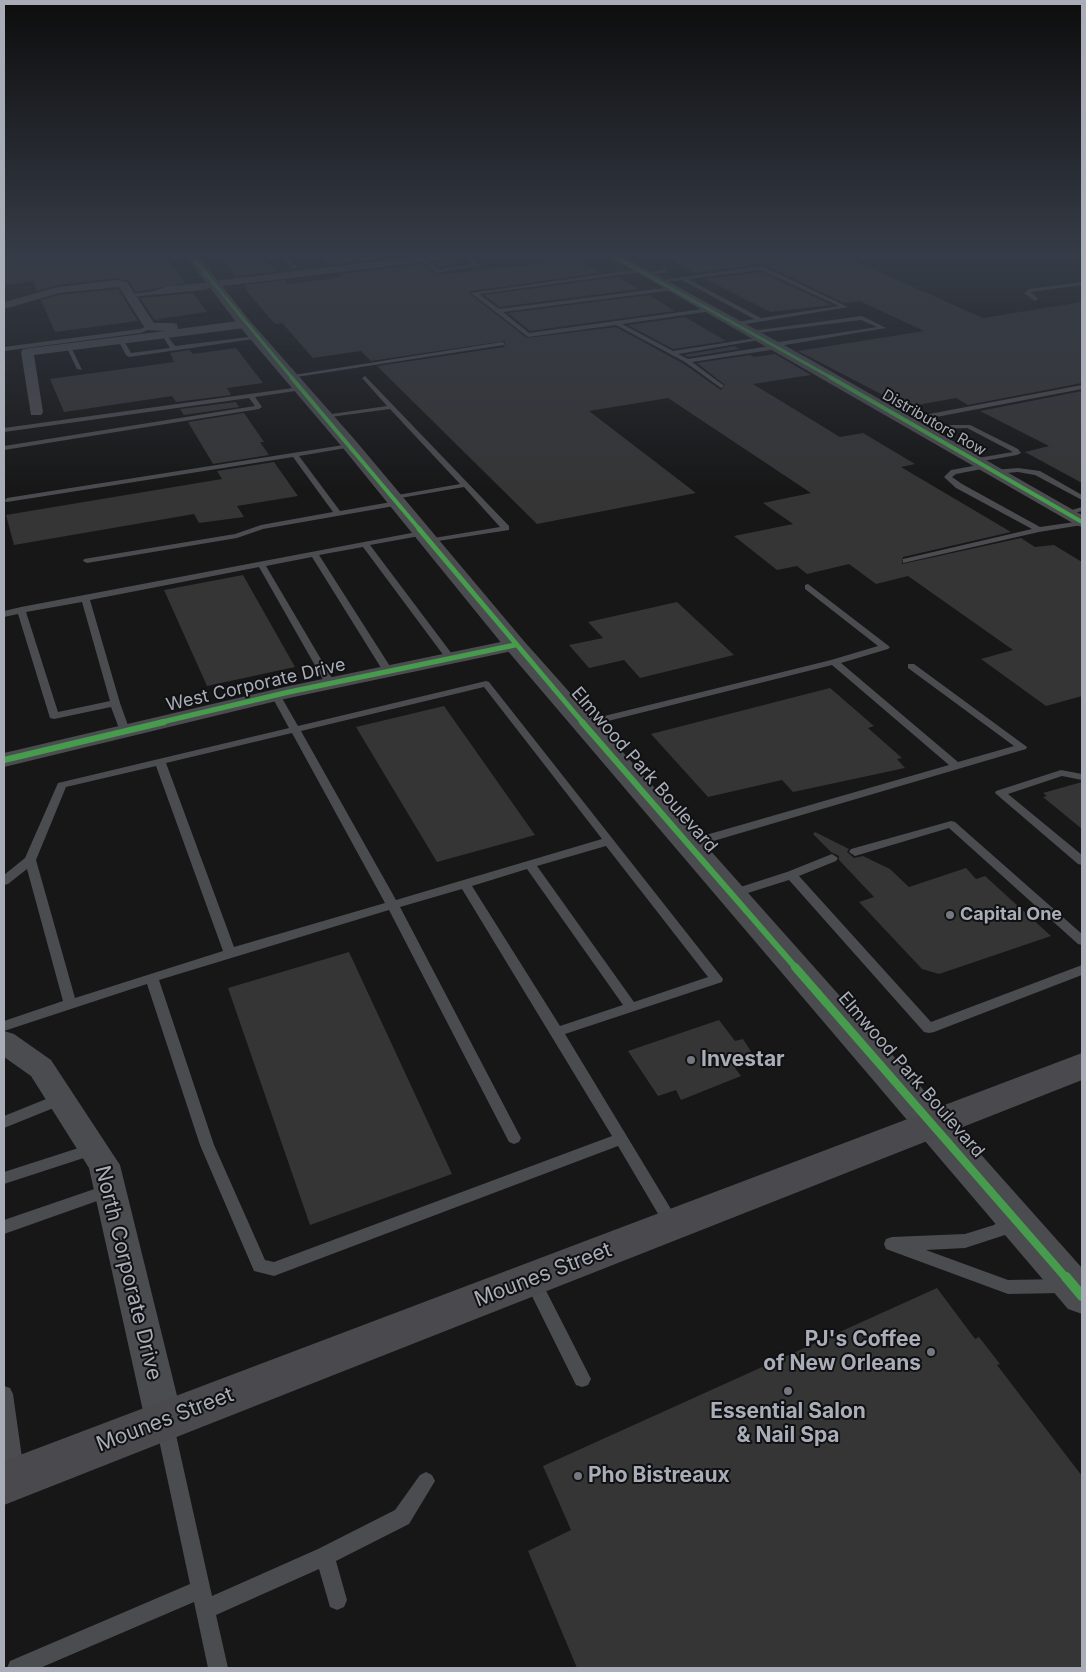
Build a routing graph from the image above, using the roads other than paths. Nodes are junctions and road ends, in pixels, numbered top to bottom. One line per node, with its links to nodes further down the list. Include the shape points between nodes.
1 (111, 335): 14 (lane)
2 (165, 335): 9 (street); 13 (lane)
3 (217, 335): 13 (lane)
4 (255, 335): 19 (street, Elmwood Park Boulevard)
5 (640, 335): 15 (lane)
6 (755, 335): 10 (street, Distributors Row)
7 (791, 335): 10 (lane)
8 (820, 335): 10 (lane)
9 (121, 340): 12 (street); 13 (lane, via 130,355)
10 (766, 341): 15 (lane); 16 (lane); 27 (street, Distributors Row)
11 (502, 344): 19 (lane)
12 (68, 347): 17 (lane); 24 (street, via 27,352)
13 (173, 348)
14 (4, 349)
15 (672, 353): 16 (lane)
16 (687, 361): 20 (lane)
17 (80, 369)
18 (365, 378): 23 (lane)
19 (295, 382): 22 (lane); 26 (street, Elmwood Park Boulevard)
20 (721, 386)
21 (1082, 387): 25 (lane)
22 (250, 395): 28 (lane); 30 (lane, via 259,407)
23 (392, 407): 26 (lane); 33 (lane)
24 (36, 412)
25 (924, 416): 27 (lane); 32 (lane, via 942,427 968,426 1016,450 1017,454)
26 (325, 417): 29 (street, Elmwood Park Boulevard)
27 (905, 421): 32 (street, Distributors Row)
28 (4, 430)
29 (350, 446): 31 (lane); 36 (street, Elmwood Park Boulevard)
30 (4, 448)
31 (294, 454): 35 (lane); 39 (lane)
32 (984, 467): 34 (lane, via 1037,472); 38 (street, Distributors Row); 41 (lane, via 954,472 948,477)
33 (464, 485): 36 (lane); 42 (lane, via 506,528)
34 (1082, 498)
35 (7, 500)
36 (395, 500): 39 (lane); 42 (street, Elmwood Park Boulevard)
37 (1082, 509): 38 (lane)
38 (1066, 513): 40 (street, Distributors Row)
39 (339, 514): 45 (lane, via 262,527 236,536)
40 (1082, 523): 41 (lane)
41 (1038, 530): 46 (lane)
42 (425, 537): 43 (lane); 52 (street, Elmwood Park Boulevard)
43 (365, 544): 44 (lane); 53 (lane)
44 (314, 554): 47 (lane); 56 (lane)
45 (87, 561)
46 (906, 561)
47 (261, 564): 49 (lane); 57 (lane)
48 (808, 587): 54 (lane, via 885,647)
49 (85, 598): 50 (lane); 59 (lane)
50 (21, 610): 51 (lane); 59 (lane, via 54,716)
51 (4, 614)
52 (515, 645): 53 (street, West Corporate Drive); 60 (street, Elmwood Park Boulevard)
53 (450, 658): 56 (street, West Corporate Drive)
54 (834, 662): 60 (lane); 65 (lane)
55 (911, 666): 65 (lane, via 1022,747)
56 (388, 671): 57 (street, West Corporate Drive)
57 (330, 683): 58 (street, West Corporate Drive)
58 (276, 695): 61 (lane); 62 (street, West Corporate Drive)
59 (116, 703): 62 (lane)
60 (584, 724): 68 (street, Elmwood Park Boulevard)
61 (295, 728): 64 (lane); 67 (lane, via 486,684); 78 (lane)
62 (125, 731): 63 (street, West Corporate Drive)
63 (4, 760)
64 (160, 761): 71 (lane, via 62,785); 80 (lane)
65 (956, 766): 68 (lane)
66 (1082, 777): 72 (lane, via 1061,773 1000,793)
67 (609, 841): 73 (lane); 84 (lane, via 717,978)
68 (689, 844): 77 (street, Elmwood Park Boulevard)
69 (855, 852): 79 (lane, via 951,824)
70 (832, 858): 74 (lane)
71 (30, 860): 75 (lane); 83 (lane)
72 (1082, 861)
73 (530, 864): 76 (lane); 84 (lane)
74 (791, 875): 77 (lane); 81 (lane, via 929,1028)
75 (4, 881)
76 (465, 884): 78 (lane); 86 (lane)
77 (732, 894): 91 (street, Elmwood Park Boulevard)
78 (393, 906): 80 (lane); 92 (lane)
79 (1082, 941)
80 (230, 953): 82 (lane)
81 (1082, 970)
82 (151, 977): 83 (lane); 93 (lane, via 207,1145 260,1266 274,1269)
83 (70, 1004): 85 (lane)
84 (631, 1007): 86 (lane)
85 (4, 1026)
86 (557, 1032): 93 (lane)
87 (4, 1042): 89 (street, North Corporate Drive, via 41,1068)
88 (1082, 1066): 91 (main road, Mounes Street)
89 (61, 1099): 90 (lane); 94 (street, North Corporate Drive)
90 (4, 1122)
91 (935, 1125): 97 (street, Elmwood Park Boulevard); 98 (main road, Mounes Street)
92 (514, 1138)
93 (621, 1139): 98 (lane)
94 (94, 1149): 95 (lane); 96 (street, North Corporate Drive, via 104,1165)
95 (4, 1178)
96 (110, 1190): 99 (lane); 104 (street, North Corporate Drive)
97 (1014, 1217): 101 (street, Elmwood Park Boulevard); 101 (lane, via 999,1230 966,1241 892,1244 1008,1287)
98 (673, 1225): 100 (main road, Mounes Street)
99 (4, 1227)
100 (532, 1279): 102 (lane); 104 (main road, Mounes Street)
101 (1078, 1291)
102 (582, 1379)
103 (4, 1394): 105 (lane)
104 (164, 1420): 105 (main road, Mounes Street); 108 (lane)
105 (10, 1481)
106 (426, 1482): 107 (lane, via 402,1517)
107 (325, 1556): 109 (lane); 110 (lane)
108 (201, 1589): 110 (lane); 111 (lane)
109 (337, 1600)
110 (206, 1609): 112 (lane)
111 (17, 1668)
112 (218, 1668)

